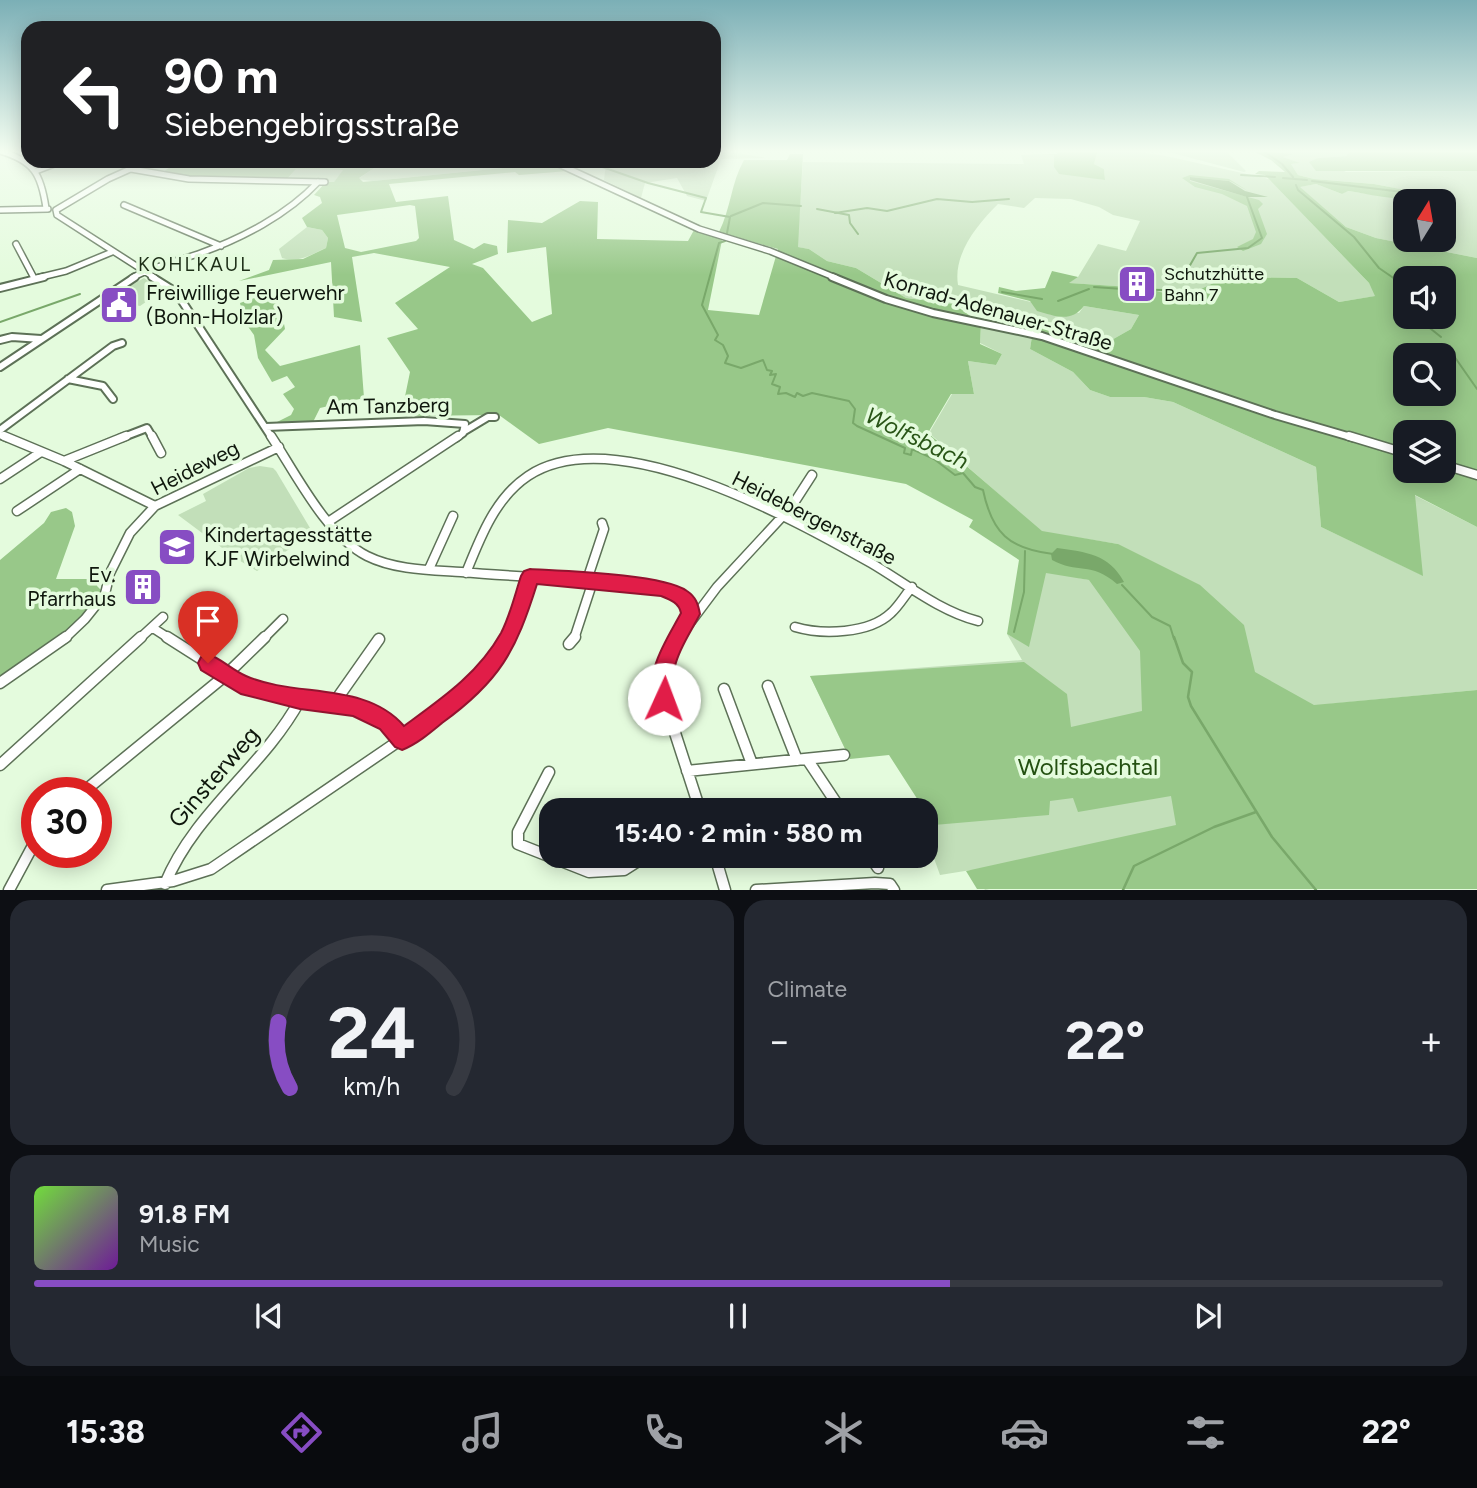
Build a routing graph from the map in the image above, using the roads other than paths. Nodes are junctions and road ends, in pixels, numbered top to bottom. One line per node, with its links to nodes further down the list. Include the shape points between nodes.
1 (44, 192): 6 (street)
2 (87, 192): 8 (street)
3 (311, 192): 10 (street)
4 (618, 192): 26 (street, Konrad-Adenauer-Straße, via 699,229 769,251 886,299 1042,336)
5 (124, 205): 10 (street)
6 (46, 208): 7 (street); 8 (street)
7 (1, 209)
8 (56, 210): 11 (street)
9 (16, 244): 13 (street)
10 (221, 246): 12 (street)
11 (112, 252): 12 (street); 13 (street)
12 (144, 272): 15 (street); 22 (street, via 176,292)
13 (34, 279): 14 (street)
14 (0, 288)
15 (42, 339): 16 (street); 18 (street)
16 (0, 340)
17 (122, 343): 19 (street)
18 (0, 367)
19 (68, 379): 20 (street, via 103,386); 24 (street)
20 (113, 399)
21 (495, 417): 23 (street)
22 (266, 427): 23 (street, Am Tanzberg, via 447,420 464,424); 25 (street)
23 (463, 432): 39 (street, Am Tanzberg)
24 (0, 433): 27 (street)
25 (279, 447): 35 (street, Heideweg); 39 (street)
26 (1393, 449)
27 (41, 452): 29 (street); 34 (street)
28 (161, 453): 29 (street, via 147,428)
29 (64, 461): 30 (street)
30 (80, 468): 35 (street); 36 (street)
31 (1456, 469): 33 (street)
32 (812, 475): 38 (street)
33 (1477, 475)
34 (0, 479)
35 (155, 506): 55 (street, Heideweg, via 130,533 105,594 85,619)
36 (17, 511)
37 (453, 516): 41 (street)
38 (783, 517): 42 (street, Heidebergenstraße, via 651,467 611,459 566,460 543,467 504,496 489,518); 45 (street, Heidebergenstraße); 49 (street)
39 (328, 522): 41 (street, via 366,556)
40 (602, 523): 44 (street)
41 (429, 569): 42 (street)
42 (466, 573): 43 (street)
43 (530, 576): 44 (street); 60 (street, via 511,634 497,656 467,693)
44 (590, 581): 49 (street, via 678,594 691,614); 53 (street, via 577,635)
45 (912, 587): 48 (street, Heidebergenstraße, via 959,617); 50 (street, Heidebergenstraße, via 890,614 871,626 812,632)
46 (163, 617): 51 (street)
47 (283, 619): 54 (street)
48 (978, 621)
49 (685, 626): 65 (street, via 667,659 663,683)
50 (795, 626)
51 (153, 628): 54 (street); 64 (street)
52 (379, 639): 59 (street)
53 (569, 644)
54 (226, 675): 58 (street, via 241,684); 67 (street)
55 (0, 683)
56 (768, 686): 62 (street)
57 (724, 689): 63 (street)
58 (300, 700): 59 (street); 75 (street, Ginsterweg, via 281,732 183,844)
59 (334, 703): 60 (street, via 355,706 387,722)
60 (402, 740): 75 (street, via 211,869)
61 (845, 755): 62 (street)
62 (802, 759): 63 (street); 69 (street)
63 (751, 764): 65 (street)
64 (0, 765)
65 (687, 771): 68 (street)
66 (549, 772): 70 (street, via 518,832 518,844)
67 (102, 777)
68 (696, 798)
69 (832, 798)
70 (539, 852)
71 (21, 868): 76 (street)
72 (579, 868): 73 (street, via 589,872)
73 (627, 868)
74 (719, 868): 78 (street)
75 (165, 884): 77 (street)
76 (9, 890)
77 (107, 890)
78 (725, 890)
79 (756, 890): 80 (street, via 874,883 890,884)
80 (894, 890)

